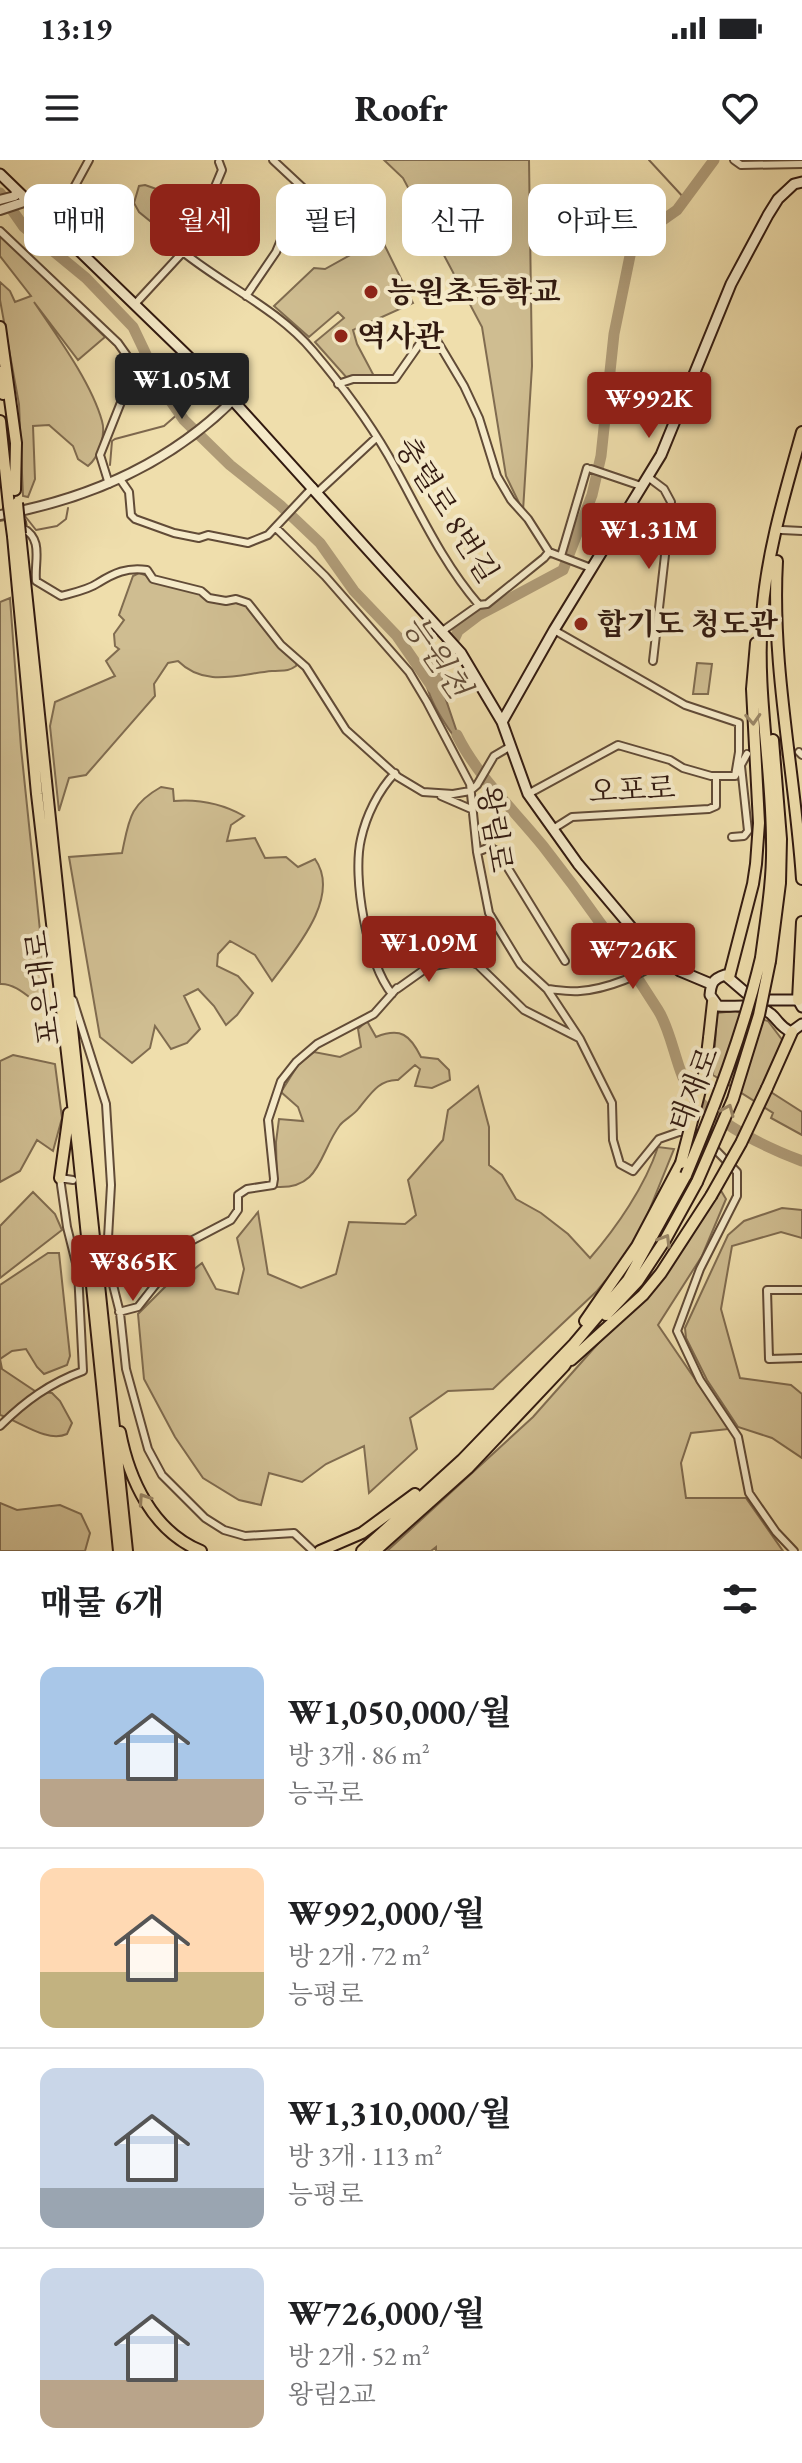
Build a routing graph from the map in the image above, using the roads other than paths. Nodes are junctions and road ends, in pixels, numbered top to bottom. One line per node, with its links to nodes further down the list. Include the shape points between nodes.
1 (89, 160): 9 (street)
2 (273, 160): 19 (street, via 303,188 276,252)
3 (218, 161): 10 (street, via 222,170)
4 (738, 162): 5 (street)
5 (784, 162): 6 (street)
6 (802, 164)
7 (0, 174): 11 (main road, 오포로)
8 (802, 182): 32 (main road, via 778,199 731,284 661,455)
9 (76, 184)
10 (216, 184)
11 (19, 198): 12 (street); 13 (main road, 오포로); 14 (street)
12 (0, 200)
13 (24, 202)
14 (0, 210)
15 (0, 231): 33 (street, via 118,343 135,367 100,455)
16 (85, 256): 20 (main road, 오포로)
17 (179, 256): 20 (street)
18 (188, 256): 19 (street, 충렬로 8번길)
19 (246, 296): 23 (street, 충렬로 8번길, via 303,341)
20 (135, 304): 24 (main road, 오포로)
21 (0, 327): 34 (highway, via 16,443)
22 (0, 372): 34 (highway)
23 (338, 384): 27 (street, 충렬로 8번길); 42 (street, 충렬로 8번길, via 395,379 430,329 479,418 497,476)
24 (233, 400): 31 (street, via 176,446); 35 (main road, 오포로)
25 (0, 421): 30 (highway)
26 (802, 432): 44 (highway, 태재로)
27 (376, 438): 35 (street, 충렬로 8번길); 46 (street, 충렬로 8번길, via 453,572)
28 (0, 445): 30 (highway)
29 (802, 448): 39 (highway, 태재로)
30 (5, 474): 36 (highway)
31 (120, 479): 33 (street); 38 (street, via 129,492 131,515 174,533 248,543)
32 (644, 482): 43 (street, via 589,469); 45 (main road); 49 (street, via 664,489 672,515)
33 (109, 484): 36 (street, via 74,498)
34 (15, 490): 36 (highway)
35 (313, 491): 38 (street, 충렬로 8번길); 48 (main road, 오포로)
36 (16, 507): 37 (street); 41 (highway, bridge); 54 (street, via 23,528 36,542 36,581 61,596 114,573 140,569 153,579 201,591 209,598 248,603 306,667 346,730)
37 (0, 515)
38 (277, 527): 57 (street, 왕림로, via 409,672)
39 (782, 530): 40 (street); 44 (highway, 태재로)
40 (802, 531)
41 (16, 535): 69 (highway, 포은대로); 79 (highway, 포은대로, via 36,781)
42 (549, 552): 43 (street); 46 (street, 충렬로 8번길, via 487,604)
43 (562, 556): 45 (street)
44 (774, 560): 64 (highway, via 779,671); 67 (highway, 태재로, via 766,638 781,839 780,883); 70 (highway, one-way to 70, via 765,572 759,607 752,689 756,864)
45 (591, 568): 47 (main road)
46 (479, 605): 48 (street, 충렬로 8번길)
47 (554, 630): 50 (main road); 56 (street, via 685,705 739,723)
48 (441, 632): 50 (main road, 오포로, via 461,653)
49 (653, 661)
50 (502, 722): 51 (main road, 오포로)
51 (511, 746): 57 (street, via 493,758); 59 (main road, 오포로)
52 (747, 754): 53 (street)
53 (741, 766): 56 (street); 62 (street, via 748,831)
54 (395, 773): 58 (street, via 413,787); 73 (street, via 368,816 359,871 369,943 382,981)
55 (716, 776): 56 (street, 오포로); 59 (street, 오포로, via 618,745); 61 (street, 오포로, via 716,806 572,817)
56 (735, 776)
57 (470, 791): 58 (street); 60 (street, 왕림로)
58 (438, 794): 60 (street)
59 (528, 794): 61 (main road, 오포로)
60 (471, 809): 63 (street, 왕림로)
61 (553, 829): 66 (main road, 오포로, via 647,946)
62 (732, 837)
63 (477, 852): 68 (street, via 490,847 498,852); 72 (street, 왕림로, via 489,913 520,964)
64 (802, 879)
65 (802, 922): 75 (highway)
66 (664, 959): 71 (main road, 오포로); 72 (street, via 605,985 579,991)
67 (766, 959): 88 (highway, 태재로, bridge, via 686,1175 628,1280); 88 (highway, 태재로, one-way to 67, bridge, via 638,1281 697,1182 733,1099 759,1015)
68 (565, 961)
69 (65, 974): 83 (street, via 106,1104); 86 (highway, 포은대로)
70 (729, 977): 71 (main road); 75 (main road, via 746,993)
71 (711, 984): 74 (main road)
72 (547, 989): 78 (street, 왕림로)
73 (395, 990): 78 (street, via 428,967 466,960 478,965 524,1010); 85 (street, via 374,1014 317,1044 281,1081 268,1120 273,1185 238,1195 238,1210 231,1220 189,1242 138,1307)
74 (713, 1002): 77 (main road, via 749,1005 771,1014); 88 (highway, bridge, via 705,1071 681,1163 637,1246)
75 (800, 1004)
76 (802, 1024): 77 (main road)
77 (792, 1032): 88 (highway, bridge, via 711,1196 661,1273 643,1295)
78 (580, 1039): 98 (street, 왕림로, via 612,1103 620,1164 633,1171 659,1139 682,1131 709,1143 737,1172 737,1196 700,1269 677,1331 700,1380 738,1437 749,1493)
79 (70, 1079): 80 (highway); 92 (highway, 포은대로)
80 (60, 1178): 81 (street); 89 (street, via 78,1271 83,1371 31,1397)
81 (73, 1180)
82 (102, 1184): 83 (street)
83 (111, 1185): 85 (street, via 108,1250)
84 (802, 1290): 87 (street, via 767,1290 769,1359)
85 (119, 1312): 91 (street, via 126,1369 148,1449 162,1475 224,1530 245,1536 294,1533)
86 (106, 1358): 93 (highway, 포은대로); 94 (highway, one-way to 86, via 158,1518 133,1480)
87 (802, 1358)
88 (559, 1365): 90 (highway, 태재로); 97 (highway, 태재로, via 468,1468)
89 (0, 1426)
90 (462, 1460): 95 (highway, via 373,1525); 96 (highway, 태재로)
91 (311, 1549)
92 (116, 1551)
93 (127, 1551)
94 (201, 1551)
95 (320, 1551)
96 (362, 1551)
97 (375, 1551)
98 (794, 1551)

